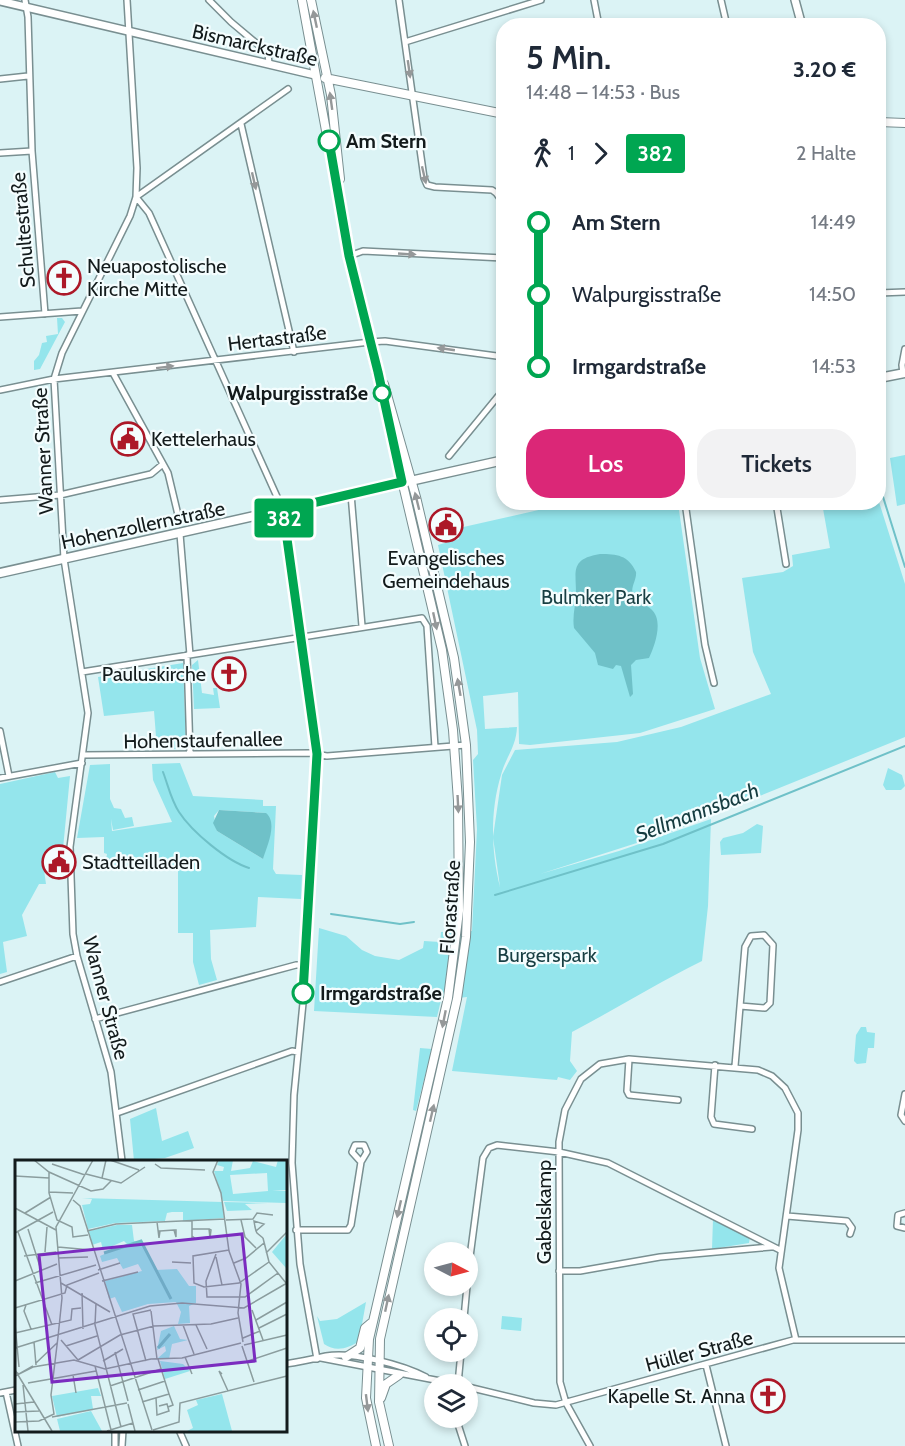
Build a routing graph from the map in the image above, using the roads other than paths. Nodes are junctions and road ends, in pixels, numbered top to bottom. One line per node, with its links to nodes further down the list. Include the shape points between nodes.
1 (127, 0): 15 (street, Wanner Straße)
2 (210, 0): 17 (street, via 268,53)
3 (302, 0): 18 (main road, Florastraße)
4 (311, 0): 21 (main road, Florastraße, one-way to 4)
5 (399, 0): 16 (street)
6 (541, 0): 16 (street)
7 (594, 0): 12 (street)
8 (721, 0): 13 (street)
9 (0, 1): 11 (street, Bismarckstraße)
10 (798, 1): 14 (street)
11 (25, 4): 15 (street, Bismarckstraße); 19 (street, Schultestraße)
12 (597, 18)
13 (726, 18)
14 (801, 18)
15 (129, 32): 17 (street, Bismarckstraße); 31 (street, Wanner Straße)
16 (405, 42): 23 (street, one-way to 23)
17 (269, 64): 18 (street, Bismarckstraße)
18 (315, 75): 21 (main road, Bismarckstraße); 32 (main road, Florastraße)
19 (28, 76): 20 (street); 28 (street, Schultestraße)
20 (0, 79)
21 (327, 79): 23 (main road, Bismarckstraße); 32 (main road, Florastraße, one-way to 21, via 340,166)
22 (288, 89): 27 (street)
23 (412, 96): 24 (main road, Bismarckstraße); 30 (street, one-way to 30, via 427,185)
24 (496, 112)
25 (886, 122): 26 (main road)
26 (905, 123)
27 (241, 124): 31 (street); 42 (street, one-way to 42)
28 (32, 151): 29 (street); 38 (street, Schultestraße)
29 (0, 153)
30 (496, 192)
31 (136, 197): 37 (street, Wanner Straße); 44 (street, via 149,213)
32 (340, 201): 33 (main road, Florastraße)
33 (349, 256): 34 (street, one-way to 34, via 363,251); 40 (main road, Florastraße)
34 (496, 258)
35 (905, 292): 36 (street)
36 (886, 293)
37 (82, 311): 38 (street); 49 (street, Wanner Straße)
38 (45, 314): 39 (street)
39 (0, 317)
40 (370, 342): 42 (street, Hertastraße); 43 (street, Hertastraße, one-way to 40); 45 (main road, Florastraße)
41 (905, 349): 47 (street)
42 (294, 352): 44 (street, Hertastraße)
43 (496, 356)
44 (217, 361): 46 (street, Hertastraße, one-way to 44); 60 (street)
45 (378, 372): 55 (main road, Florastraße); 56 (main road, Florastraße)
46 (113, 373): 49 (street, Hertastraße); 54 (street)
47 (904, 374): 48 (main road)
48 (886, 377)
49 (54, 379): 50 (street, Hertastraße); 58 (street, Wanner Straße)
50 (0, 390)
51 (496, 399): 52 (street)
52 (449, 456)
53 (496, 462): 55 (main road, Hohenzollernstraße)
54 (163, 464): 58 (street, via 151,474); 63 (street)
55 (411, 480): 56 (main road, Hohenzollernstraße); 74 (main road, Florastraße, one-way to 55, via 454,658)
56 (402, 482): 57 (main road, Hohenzollernstraße); 75 (main road, Florastraße, one-way to 75, via 442,650)
57 (351, 494): 60 (main road, Hohenzollernstraße); 68 (street)
58 (60, 495): 59 (street); 65 (street, Wanner Straße)
59 (0, 500)
60 (283, 510): 64 (main road, Hohenzollernstraße); 69 (street)
61 (686, 510): 72 (street)
62 (777, 510): 66 (street)
63 (179, 519)
64 (180, 534): 65 (main road, Hohenzollernstraße); 70 (street)
65 (64, 559): 67 (main road, Hohenzollernstraße); 71 (street, Wanner Straße)
66 (786, 564)
67 (0, 573)
68 (362, 626): 69 (street); 76 (street, via 424,619)
69 (302, 636): 70 (street); 78 (street)
70 (189, 655): 71 (street); 77 (street)
71 (82, 672): 79 (street, Wanner Straße, via 88,713)
72 (714, 683)
73 (0, 731): 81 (street)
74 (466, 745): 75 (street, Hohenstaufenallee); 114 (main road, Florastraße, one-way to 74, via 385,1312 459,989 470,865)
75 (454, 746): 76 (street, Hohenstaufenallee); 109 (main road, Florastraße, one-way to 109, via 460,845 454,962 438,1046)
76 (435, 747): 78 (street, Hohenstaufenallee)
77 (190, 754): 78 (street, Hohenstaufenallee); 79 (street, Hohenstaufenallee)
78 (317, 754): 84 (street)
79 (83, 755): 80 (street, Wanner Straße)
80 (82, 763): 81 (street); 83 (street, Wanner Straße, via 70,865)
81 (9, 776): 82 (street)
82 (0, 778)
83 (77, 956): 85 (street); 87 (street, Wanner Straße)
84 (305, 965): 87 (street); 88 (street)
85 (0, 982)
86 (740, 1006): 86 (street, via 747,940 764,935 773,945 770,1004 765,1008); 91 (street)
87 (95, 1019): 94 (street, Wanner Straße, via 111,1072)
88 (298, 1052): 94 (street); 103 (street, via 292,1138)
89 (629, 1059): 90 (street, Gabelskamp); 93 (street, via 629,1095); 97 (street, Gabelskamp, via 600,1064 576,1085 565,1110)
90 (715, 1065): 91 (street, Gabelskamp); 96 (street, via 711,1117 714,1124)
91 (735, 1066): 101 (street, Gabelskamp, via 758,1070 779,1081 798,1113)
92 (905, 1094): 95 (street, via 901,1115)
93 (678, 1100)
94 (117, 1113): 98 (street, Wanner Straße)
95 (905, 1121)
96 (752, 1129)
97 (559, 1152): 105 (street, via 497,1145 486,1152); 106 (street, via 608,1163); 108 (street, Gabelskamp)
98 (122, 1160)
99 (361, 1162): 103 (street, via 348,1230)
100 (905, 1213): 102 (street, via 895,1220 897,1226)
101 (787, 1216): 104 (street, via 847,1221 852,1228); 107 (street, Gabelskamp)
102 (905, 1228)
103 (296, 1230): 113 (street)
104 (850, 1234)
105 (471, 1242)
106 (773, 1247): 107 (street); 108 (street, via 710,1251)
107 (780, 1250): 110 (street, Gabelskamp, via 779,1268)
108 (559, 1271): 125 (street, Gabelskamp, via 558,1355)
109 (371, 1323): 112 (main road, via 365,1328 360,1348); 115 (main road, Florastraße)
110 (796, 1340): 111 (street, Hüller Straße); 117 (street, Hüller Straße)
111 (905, 1340)
112 (346, 1357): 113 (street); 115 (street)
113 (319, 1359): 115 (street); 116 (street)
114 (378, 1361): 115 (street); 118 (main road, Florastraße); 120 (street)
115 (366, 1363): 118 (street); 134 (main road, Florastraße, one-way to 134, via 368,1412)
116 (286, 1364)
117 (706, 1365): 125 (street, Hüller Straße); 138 (street)
118 (377, 1370): 119 (street); 124 (main road, Florastraße)
119 (399, 1375): 121 (street); 124 (main road, via 386,1384)
120 (424, 1376)
121 (424, 1377)
122 (478, 1389): 125 (street, Hüller Straße, via 542,1404)
123 (3, 1393): 130 (street)
124 (379, 1402): 135 (main road, Florastraße)
125 (566, 1403): 137 (street, Gabelskamp)
126 (459, 1428): 136 (street)
127 (116, 1431): 131 (street)
128 (123, 1431): 132 (street)
129 (179, 1431): 133 (street)
130 (18, 1446)
131 (115, 1446)
132 (122, 1446)
133 (186, 1446)
134 (376, 1446)
135 (388, 1446)
136 (465, 1446)
137 (590, 1446)
138 (726, 1446)

